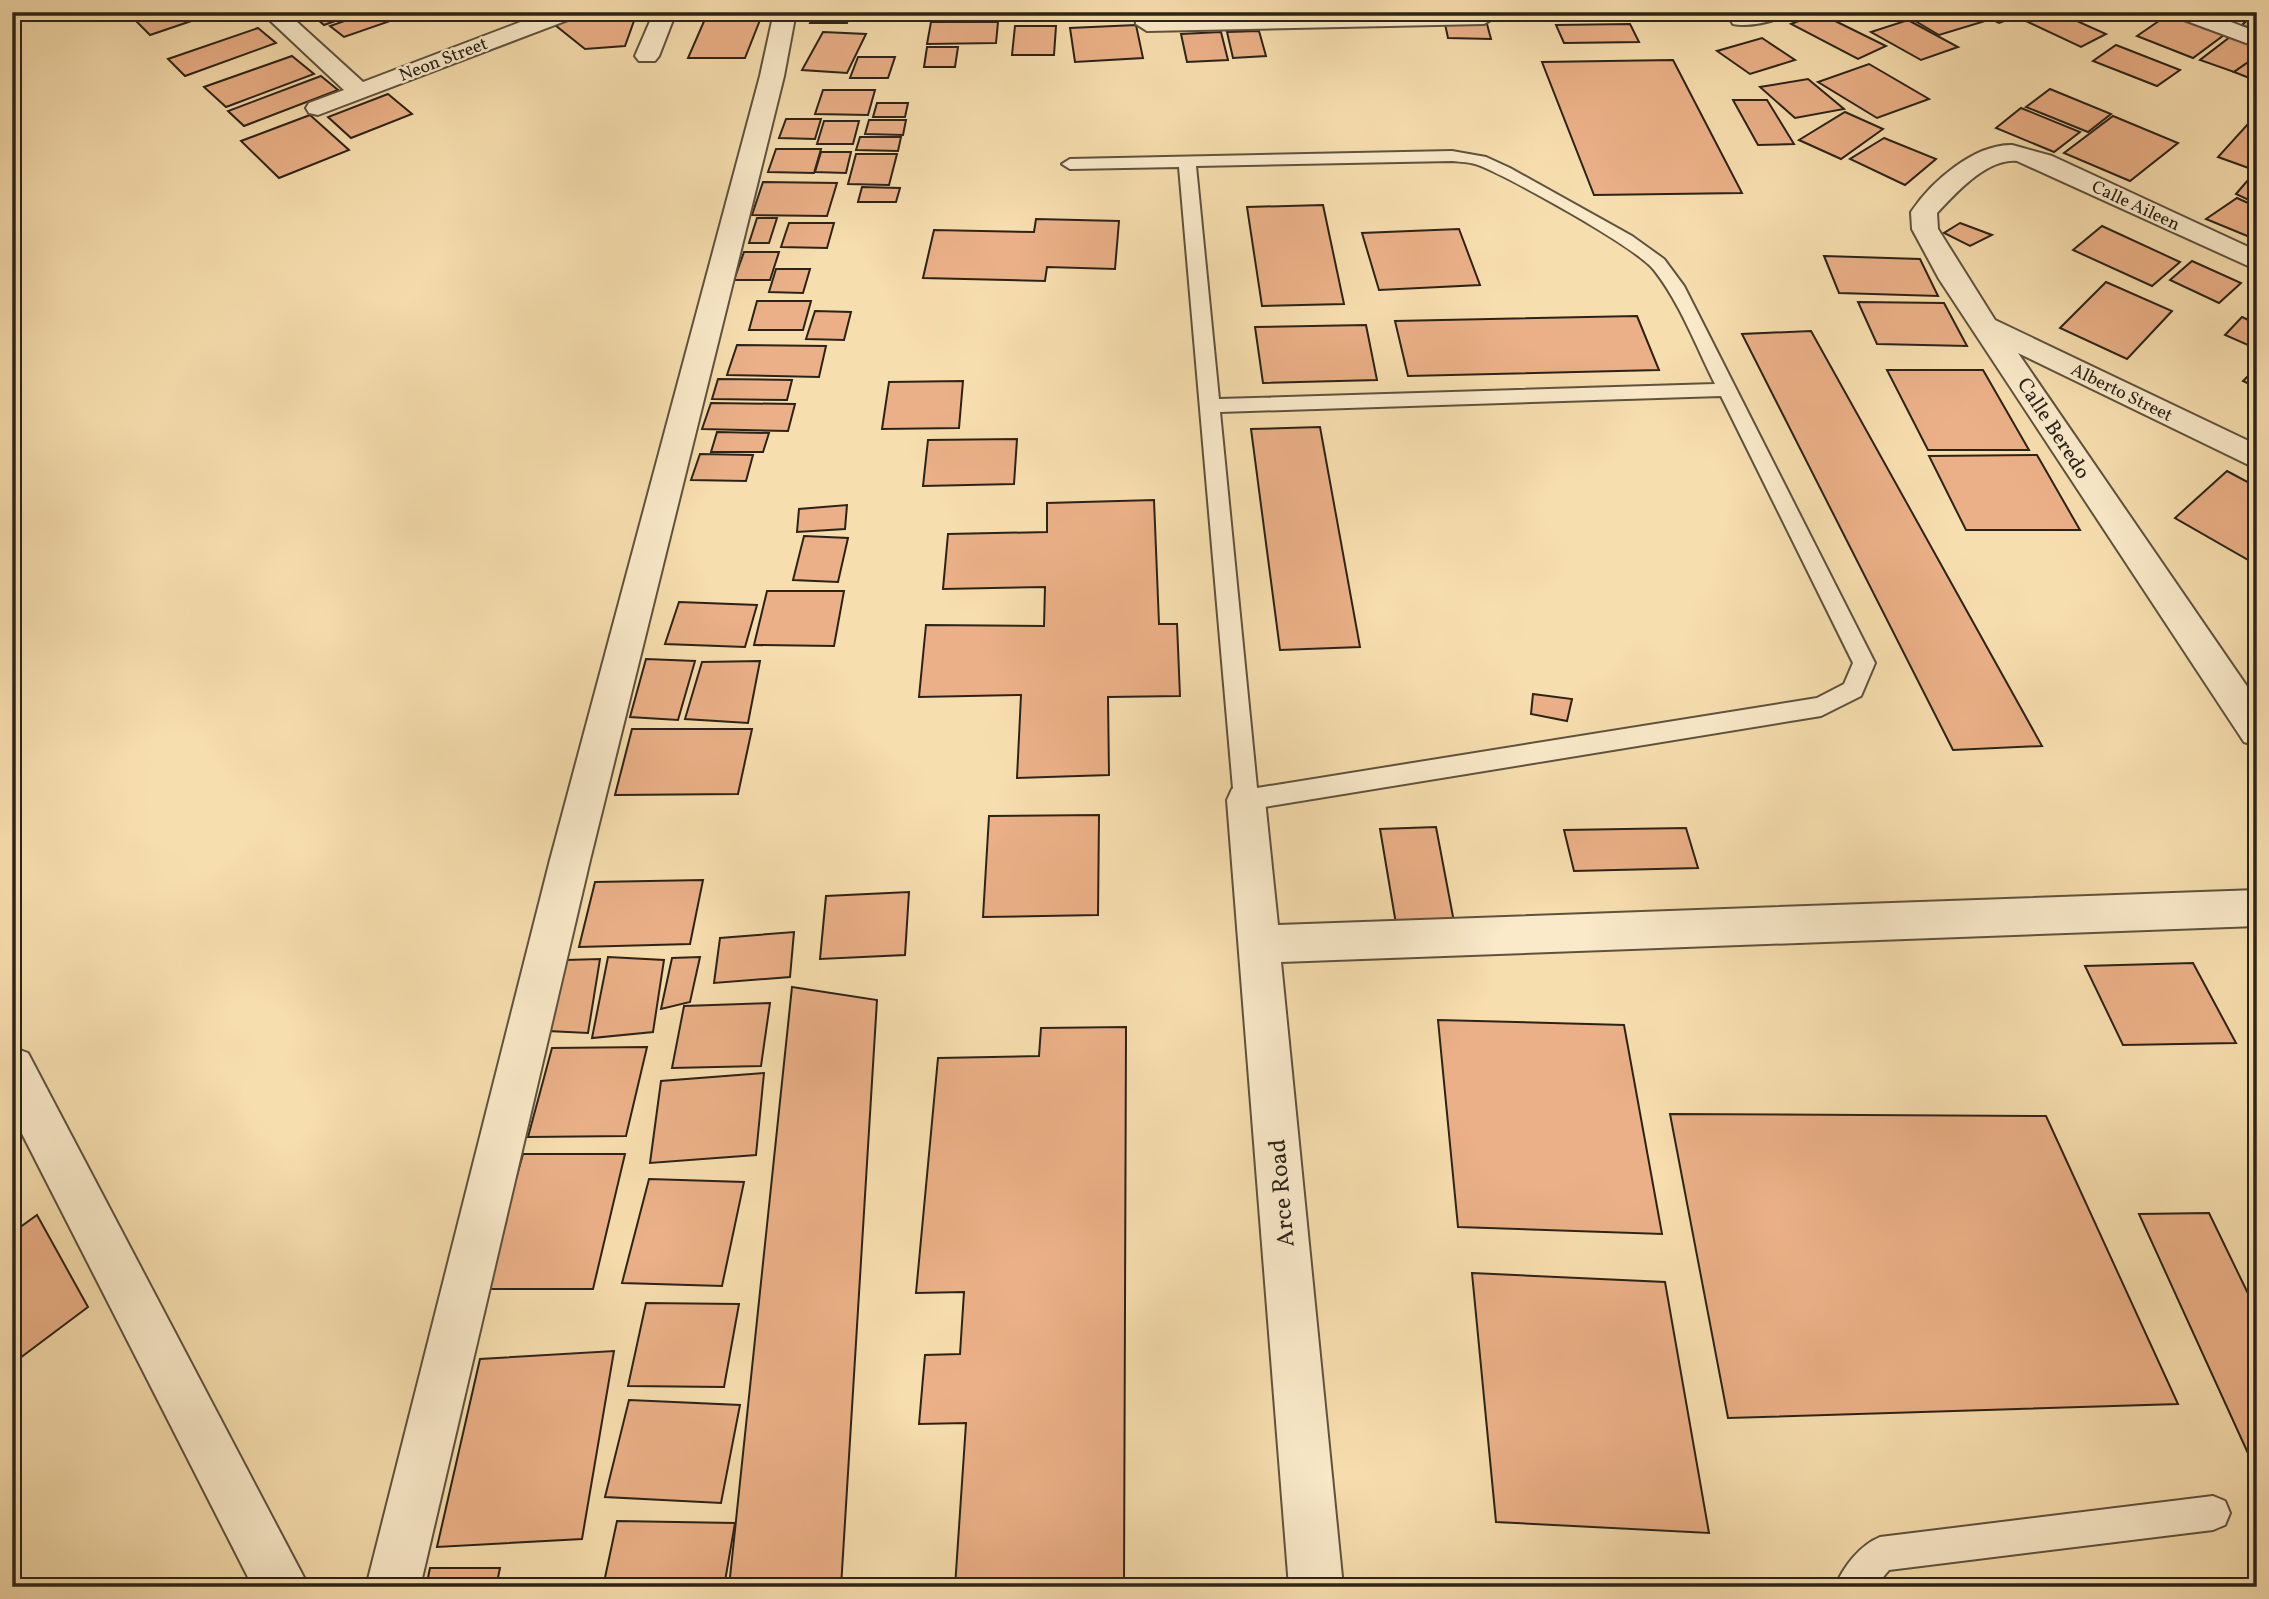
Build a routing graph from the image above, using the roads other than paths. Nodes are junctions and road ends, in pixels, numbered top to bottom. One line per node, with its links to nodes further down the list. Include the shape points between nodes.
1 (272, 12): 14 (street)
2 (498, 12): 11 (street)
3 (568, 12): 11 (street, Neon Street)
4 (665, 12): 13 (street)
5 (785, 12): 31 (street)
6 (1146, 12): 7 (street, via 1147,24 1484,17)
7 (1493, 12)
8 (1776, 12): 10 (street)
9 (2184, 12): 12 (street)
10 (1741, 19)
11 (520, 30): 14 (street, Neon Street)
12 (2257, 40)
13 (648, 56)
14 (359, 91): 15 (street, Neon Street)
15 (318, 108)
16 (2013, 152): 19 (street, Calle Aileen, via 2043,161); 20 (street, Calle Beredo, via 1988,158 1924,212 1925,229 1937,252)
17 (1188, 161): 18 (lane); 21 (lane, via 1452,156 1480,160 1626,240 1658,263 1675,286); 22 (lane)
18 (1070, 164)
19 (2257, 262)
20 (1986, 326): 23 (street, Alberto Street); 24 (street, Calle Beredo)
21 (1727, 390): 22 (lane); 25 (lane, via 1864,663 1853,690 1821,707)
22 (1210, 406): 25 (lane)
23 (2257, 458)
24 (2257, 731)
25 (1246, 800): 27 (street, Arce Road)
26 (2257, 908): 27 (street)
27 (1259, 944): 32 (street, Arce Road)
28 (12, 1068): 30 (street)
29 (2213, 1513): 33 (lane, via 1880,1554)
30 (282, 1587)
31 (393, 1587)
32 (1316, 1587)
33 (1852, 1587)

